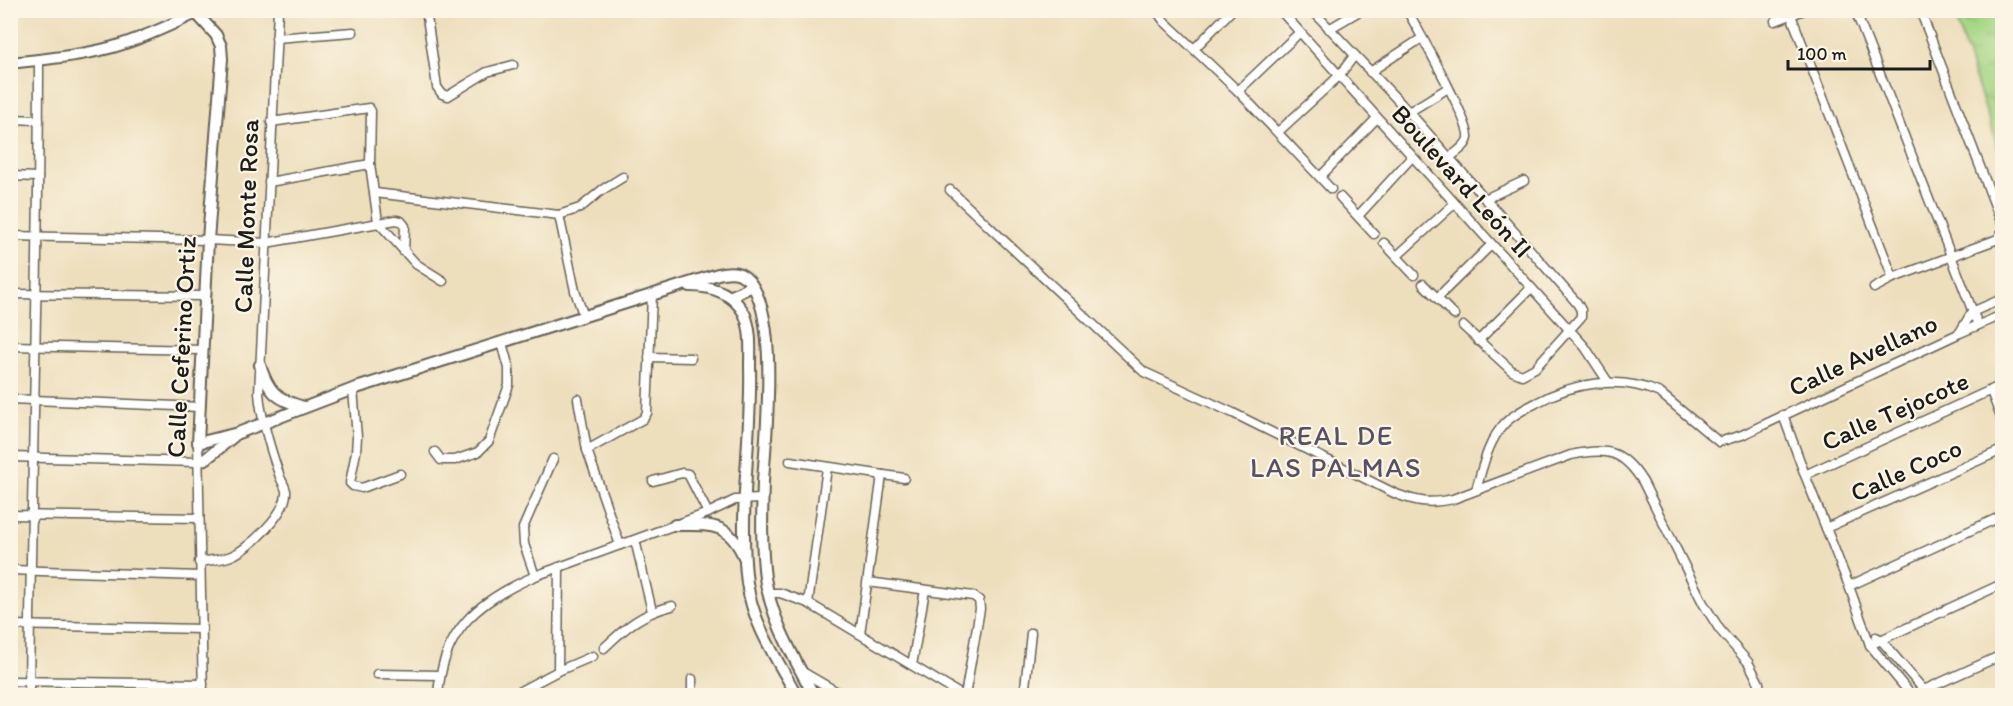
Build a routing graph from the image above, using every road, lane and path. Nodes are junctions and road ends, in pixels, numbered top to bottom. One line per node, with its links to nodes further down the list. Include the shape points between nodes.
1 (226, 10): 13 (street)
2 (278, 10): 19 (street, Calle Monte Rosa)
3 (426, 10): 25 (street, via 437,87 442,94 448,96 487,72)
4 (1156, 10): 21 (street)
5 (1232, 10): 21 (street)
6 (1280, 10): 18 (street, Boulevard León II)
7 (1312, 10): 16 (street)
8 (1361, 10): 16 (street)
9 (1407, 10): 20 (street)
10 (1804, 10): 14 (street)
11 (1855, 10): 65 (street)
12 (1920, 10): 54 (street)
13 (195, 12): 23 (street, via 113,47); 59 (street, Calle Ceferino Ortiz, via 221,46)
14 (1791, 15): 15 (street); 67 (street)
15 (1775, 21)
16 (1329, 29): 22 (street)
17 (353, 32): 19 (street)
18 (1299, 33): 27 (street, Boulevard León II); 29 (street)
19 (276, 38): 34 (street, Calle Monte Rosa)
20 (1422, 38): 26 (street); 28 (street)
21 (1194, 49): 29 (street)
22 (1354, 56): 26 (street); 27 (street)
23 (39, 60): 24 (street); 33 (street)
24 (10, 63)
25 (513, 65)
26 (1370, 72): 30 (street)
27 (1339, 76): 31 (street, Boulevard León II); 35 (street)
28 (1448, 88): 30 (street); 37 (street, via 1469,135)
29 (1238, 91): 35 (street)
30 (1409, 112): 37 (street)
31 (1377, 118): 36 (street, Boulevard León II); 42 (street)
32 (10, 119): 33 (street)
33 (39, 120): 40 (street)
34 (271, 122): 38 (street, via 369,108); 43 (street, Calle Monte Rosa)
35 (1278, 132): 42 (street)
36 (1412, 157): 50 (street, Boulevard León II); 52 (street)
37 (1449, 158): 49 (street)
38 (370, 164): 43 (street); 47 (street)
39 (10, 176): 40 (street)
40 (38, 177): 58 (street)
41 (623, 177): 51 (street, via 580,208)
42 (1320, 177): 45 (street)
43 (269, 182): 60 (street, Calle Monte Rosa)
44 (1524, 182): 49 (street)
45 (1331, 189)
46 (951, 190): 125 (street, via 1144,372 1412,500 1438,502)
47 (375, 193): 51 (street); 53 (street)
48 (1340, 197): 52 (street)
49 (1485, 199): 87 (street, via 1577,303 1581,317)
50 (1454, 204): 62 (street, Boulevard León II); 64 (street)
51 (559, 215): 84 (street)
52 (1358, 216): 56 (street)
53 (378, 222): 60 (street); 63 (street); 63 (street, via 401,221 405,226)
54 (2002, 224)
55 (2002, 233): 65 (street, via 1998,239)
56 (1374, 234)
57 (10, 236): 58 (street)
58 (38, 237): 59 (street); 75 (street)
59 (208, 240): 60 (street); 77 (street, Calle Ceferino Ortiz)
60 (266, 243): 96 (street, Calle Monte Rosa)
61 (1384, 243): 64 (street)
62 (1491, 245): 72 (street, Boulevard León II); 79 (street)
63 (404, 252): 68 (street)
64 (1397, 256): 66 (street)
65 (1950, 256): 67 (street); 81 (street)
66 (1414, 275)
67 (1893, 278): 73 (street)
68 (443, 281)
69 (1423, 284): 79 (street)
70 (680, 285): 71 (street, via 729,272 738,273); 76 (street); 78 (street, via 711,287)
71 (752, 286): 78 (street); 127 (street, via 765,319 768,342)
72 (1531, 288): 87 (street, Boulevard León II); 89 (street)
73 (1874, 288)
74 (10, 294): 75 (street)
75 (37, 295): 77 (street); 92 (street)
76 (652, 295): 84 (street); 94 (street)
77 (205, 296): 93 (street, Calle Ceferino Ortiz)
78 (730, 297): 126 (street, via 743,312 750,333)
79 (1437, 298): 82 (street)
80 (2002, 299): 81 (street, Calle Avellano)
81 (1972, 312): 85 (street); 88 (street, Calle Avellano)
82 (1454, 315)
83 (2002, 315): 85 (street, Calle Avellano)
84 (584, 317): 90 (street)
85 (1978, 325): 88 (street, Calle Avellano)
86 (1464, 326): 89 (street)
87 (1569, 330): 89 (street, via 1535,368 1522,375); 97 (street, Boulevard León II)
88 (1960, 333): 106 (street, Calle Avellano)
89 (1478, 341)
90 (502, 344): 99 (street); 113 (street, via 509,385 489,441 478,452 455,460 441,460)
91 (10, 346): 92 (street)
92 (35, 347): 93 (street); 103 (street)
93 (202, 350): 104 (street, Calle Ceferino Ortiz)
94 (649, 357): 95 (street); 111 (street, via 647,412 643,420)
95 (691, 358)
96 (260, 365): 105 (street, via 271,391 280,399); 108 (street, Calle Monte Rosa)
97 (1608, 382): 106 (street, Calle Avellano, via 1660,393 1719,442); 125 (street, via 1559,391 1506,422 1493,439)
98 (2002, 385): 100 (street, Calle Tejocote)
99 (353, 389): 105 (street); 120 (street, via 357,436 350,483 357,488)
100 (1991, 391): 107 (street); 122 (street, Calle Tejocote)
101 (10, 399): 103 (street)
102 (578, 399): 111 (street)
103 (33, 400): 104 (street); 115 (street)
104 (200, 407): 110 (street, Calle Ceferino Ortiz)
105 (305, 407): 108 (street)
106 (1783, 415): 122 (street)
107 (2002, 420)
108 (263, 422): 109 (street); 137 (street, Calle Monte Rosa, via 286,489 285,502 245,548)
109 (238, 433): 110 (street); 118 (street)
110 (198, 443): 118 (street, Calle Ceferino Ortiz)
111 (587, 450): 136 (street)
112 (2002, 450): 134 (street, Calle Coco)
113 (435, 452)
114 (10, 457): 115 (street)
115 (33, 457): 118 (street); 130 (street)
116 (553, 459): 143 (street, via 523,528)
117 (790, 461): 119 (street)
118 (198, 462): 132 (street, Calle Ceferino Ortiz)
119 (827, 468): 121 (street); 149 (street)
120 (400, 474)
121 (882, 475): 123 (street); 144 (street)
122 (1805, 475): 134 (street)
123 (904, 478)
124 (653, 481): 128 (street, via 688,474)
125 (1476, 489): 183 (street, via 1587,451 1603,452 1632,465 1710,616 1748,662)
126 (745, 499): 127 (street); 128 (street); 138 (street)
127 (762, 499): 148 (street, via 762,552)
128 (708, 513): 133 (street)
129 (10, 515): 130 (street)
130 (33, 515): 132 (street); 141 (street)
131 (2002, 516): 146 (street)
132 (199, 518): 137 (street, Calle Ceferino Ortiz)
133 (675, 525): 135 (street); 138 (street, via 706,525 724,530 738,544)
134 (1826, 528): 146 (street)
135 (635, 540): 136 (street); 151 (street)
136 (620, 545): 139 (street)
137 (199, 562): 142 (street, Calle Ceferino Ortiz)
138 (745, 562): 178 (street, via 750,599 763,637)
139 (560, 567): 143 (street); 164 (street)
140 (10, 570): 141 (street)
141 (32, 570): 142 (street); 153 (street)
142 (200, 576): 154 (street, Calle Ceferino Ortiz)
143 (535, 576): 167 (street, via 509,587 474,612 450,644)
144 (868, 582): 147 (street); 156 (street)
145 (2002, 584): 158 (street)
146 (1849, 586): 157 (street)
147 (925, 590): 163 (street); 181 (street, via 979,600)
148 (768, 593): 149 (street); 165 (street, via 782,634)
149 (808, 603): 156 (street)
150 (672, 606): 151 (street)
151 (652, 611): 160 (street, via 634,621)
152 (10, 625): 153 (street)
153 (30, 625): 154 (street); 170 (street)
154 (202, 629): 171 (street, Calle Ceferino Ortiz)
155 (1031, 633): 182 (street)
156 (860, 634): 163 (street)
157 (1867, 634): 158 (street); 159 (street)
158 (1880, 639): 159 (street); 173 (street)
159 (1870, 645): 184 (street)
160 (604, 648)
161 (2002, 655): 173 (street)
162 (593, 656): 164 (street)
163 (912, 665): 181 (street)
164 (558, 671): 172 (street)
165 (801, 671): 179 (street); 180 (street)
166 (377, 674): 167 (street)
167 (439, 675): 176 (street)
168 (692, 679): 177 (street)
169 (10, 681): 170 (street)
170 (29, 682): 171 (street); 174 (street)
171 (203, 684): 175 (street, Calle Ceferino Ortiz)
172 (522, 690)
173 (1927, 693)
174 (29, 696)
175 (203, 696)
176 (438, 696)
177 (692, 696)
178 (796, 696)
179 (814, 696)
180 (844, 696)
181 (964, 696)
182 (1024, 696)
183 (1761, 696)
184 (1912, 696)

